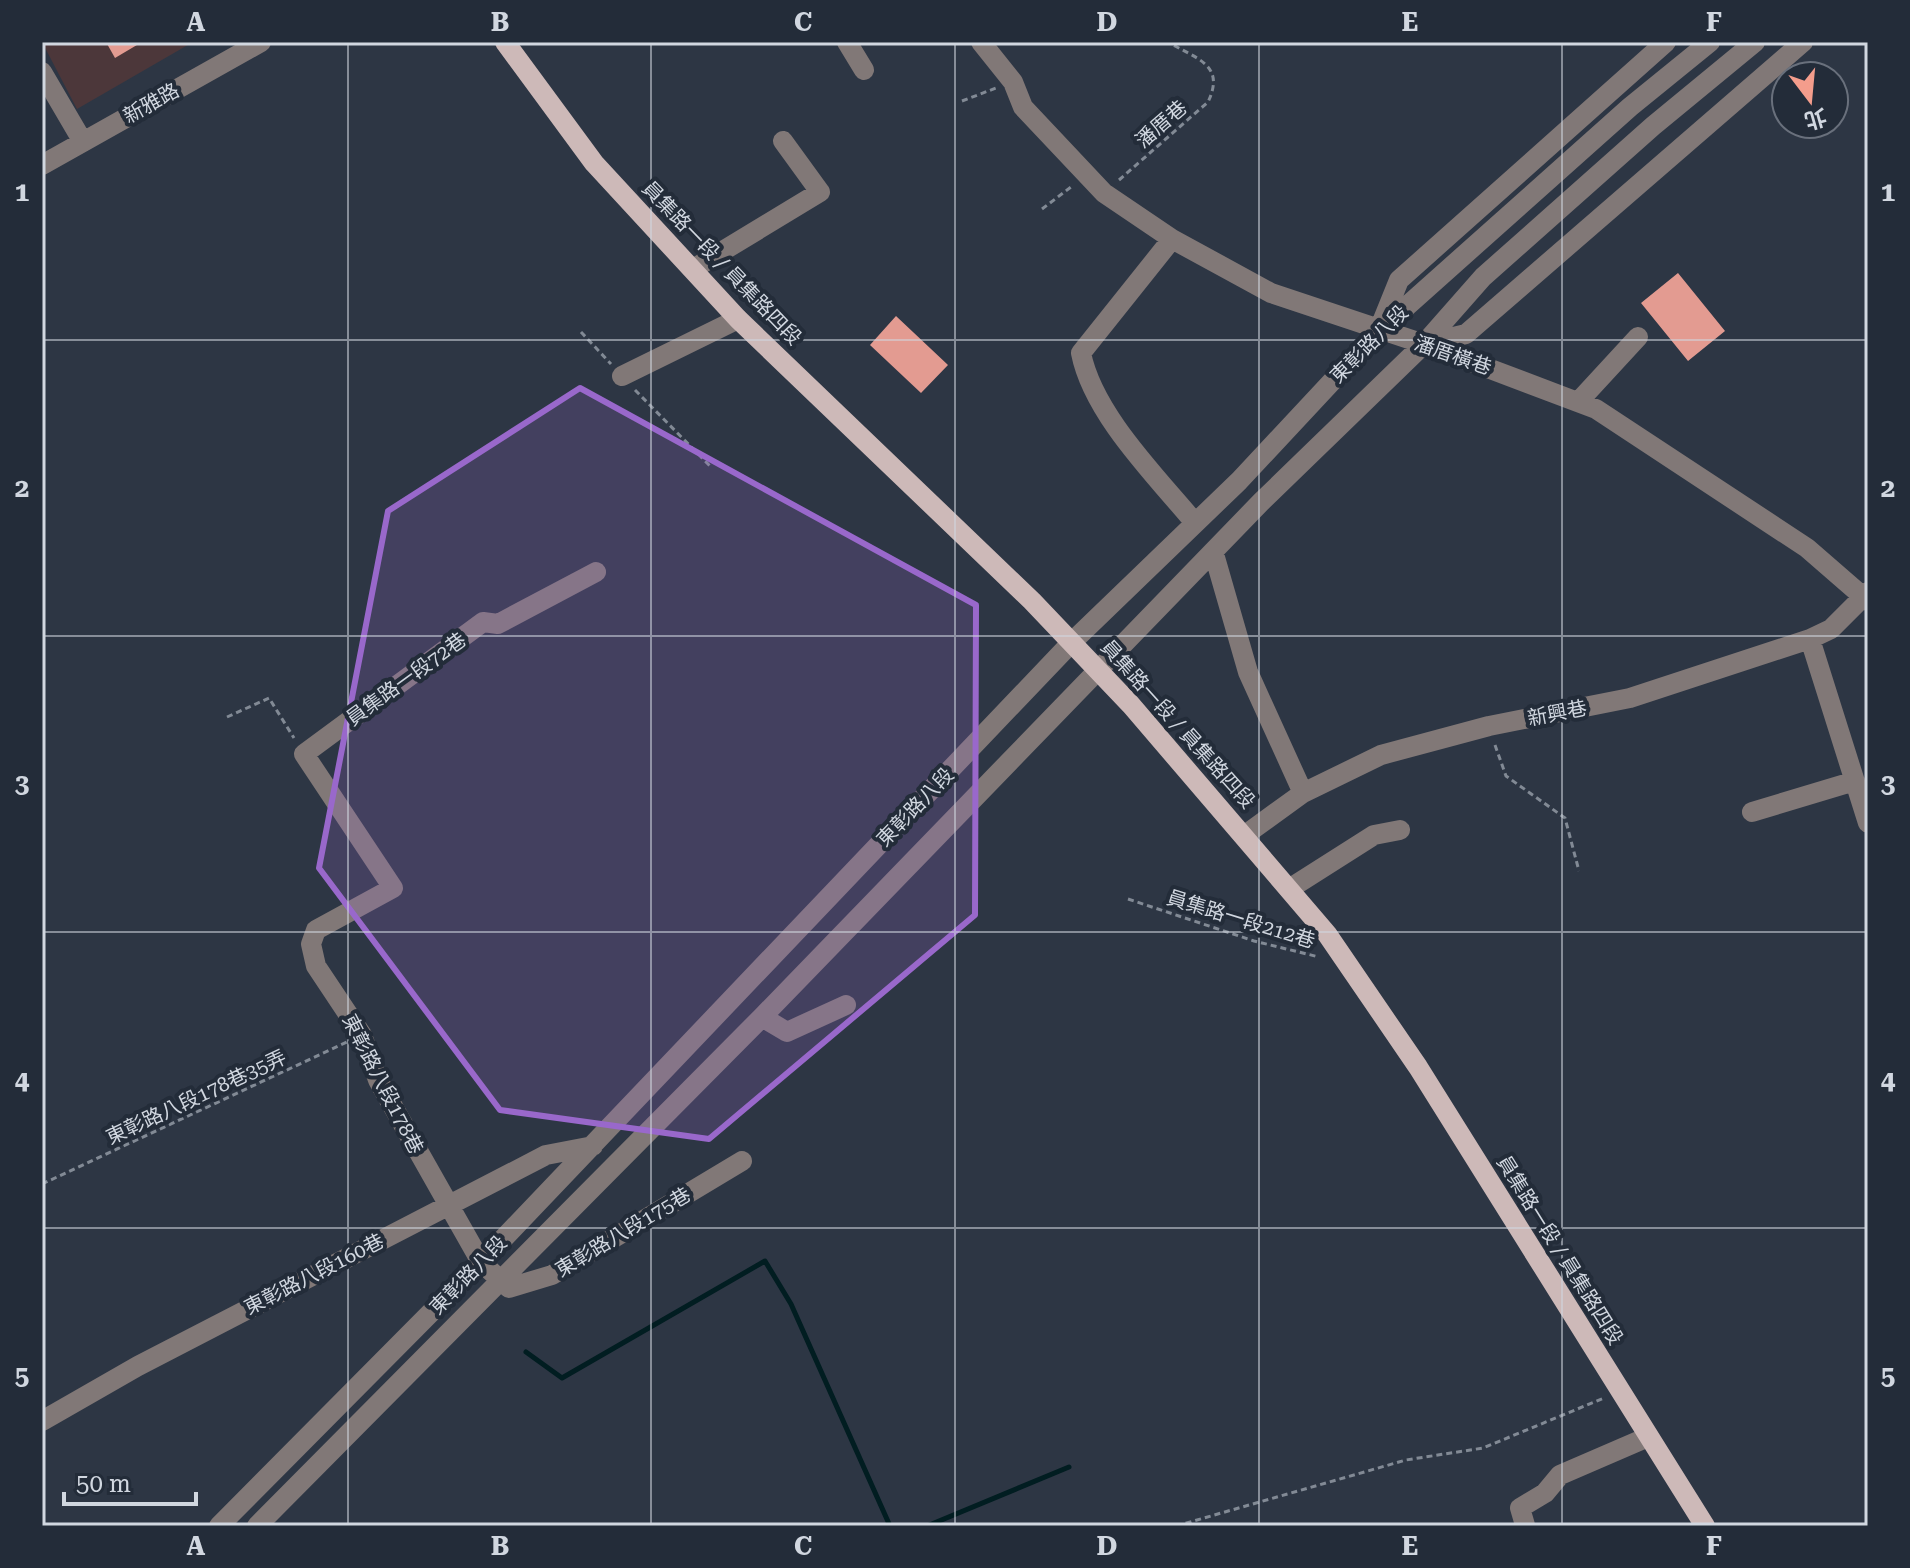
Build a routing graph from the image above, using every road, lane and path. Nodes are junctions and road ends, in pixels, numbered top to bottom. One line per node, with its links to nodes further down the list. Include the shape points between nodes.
1 (261, 42): 15 (street, 新雅路)
2 (505, 42): 21 (main road, 員集路一段 / 員集路四段, via 594,163)
3 (847, 42): 10 (street)
4 (981, 42): 12 (street, 潘厝橫巷)
5 (1168, 42): 18 (path, 潘厝巷, via 1208,66 1215,87 1208,102)
6 (1666, 42): 23 (street, via 1399,280)
7 (1710, 42): 23 (street, 東彰路八段)
8 (1755, 42): 26 (street, 東彰路八段, via 1483,277)
9 (1803, 42): 26 (street, via 1466,334)
10 (864, 70)
11 (42, 72): 15 (street)
12 (1013, 82): 13 (path); 17 (street, 潘厝橫巷, via 1023,107)
13 (962, 101)
14 (783, 141): 21 (street, via 820,192)
15 (83, 142): 16 (street, 新雅路)
16 (42, 165)
17 (1086, 174): 18 (street, 潘厝橫巷); 19 (path)
18 (1104, 193): 20 (street, 潘厝橫巷)
19 (1042, 209)
20 (1172, 239): 23 (street, 潘厝橫巷, via 1271,293); 30 (street, via 1081,353 1096,395)
21 (693, 269): 22 (main road, 員集路一段 / 員集路四段)
22 (738, 319): 27 (street); 35 (main road, 員集路一段 / 員集路四段)
23 (1379, 331): 26 (street, 潘厝橫巷); 30 (street, 東彰路八段)
24 (581, 332): 27 (path)
25 (1638, 337): 28 (street)
26 (1424, 344): 28 (street, 潘厝橫巷); 31 (street, 東彰路八段)
27 (622, 376): 29 (path)
28 (1579, 401): 33 (street, 潘厝橫巷, via 1807,548)
29 (710, 466)
30 (1195, 523): 35 (street, 東彰路八段)
31 (1214, 554): 36 (street, 東彰路八段); 41 (street, via 1248,672)
32 (596, 572): 39 (street, 員集路一段72巷, via 498,624 483,622)
33 (1866, 596): 34 (street, 新興巷, via 1831,629)
34 (1810, 639): 38 (street, 新興巷, via 1630,698); 40 (street)
35 (1071, 643): 36 (main road, 員集路一段 / 員集路四段); 53 (street, 東彰路八段)
36 (1099, 672): 45 (main road, 員集路一段 / 員集路四段); 51 (street, 東彰路八段)
37 (227, 717): 39 (path, via 269,698)
38 (1489, 726): 41 (street, 新興巷, via 1381,755); 46 (path, via 1506,776 1565,818)
39 (304, 754): 52 (street, 東彰路八段178巷, via 393,888 316,930 311,944 316,966)
40 (1855, 781): 42 (street); 43 (street)
41 (1303, 793): 45 (street, 新興巷)
42 (1752, 812)
43 (1868, 823)
44 (1400, 830): 47 (street, via 1374,835)
45 (1245, 835): 47 (main road, 員集路一段 / 員集路四段)
46 (1579, 871)
47 (1289, 889): 49 (main road, 員集路一段 / 員集路四段)
48 (1128, 899): 49 (path, 員集路一段212巷, via 1254,941)
49 (1348, 964): 59 (main road, 員集路一段 / 員集路四段)
50 (846, 1005): 51 (street, via 787,1032)
51 (762, 1017): 58 (street, 東彰路八段)
52 (362, 1035): 55 (path, 東彰路八段178巷35弄); 56 (street, 東彰路八段178巷, via 378,1080)
53 (593, 1146): 56 (street, 東彰路八段160巷, via 546,1155); 57 (street, 東彰路八段)
54 (742, 1161): 58 (street, 東彰路八段175巷, via 552,1275 509,1288)
55 (42, 1184)
56 (447, 1205): 57 (street, 東彰路八段178巷); 60 (street, 東彰路八段160巷)
57 (481, 1262): 58 (street, 東彰路八段178巷); 63 (street, 東彰路八段)
58 (501, 1282): 64 (street, 東彰路八段)
59 (1619, 1391): 61 (main road, 員集路一段 / 員集路四段); 65 (path, via 1483,1448 1406,1460)
60 (42, 1421)
61 (1648, 1437): 62 (street, via 1556,1478 1545,1493 1520,1508); 66 (main road, 員集路一段 / 員集路四段)
62 (1525, 1525)
63 (219, 1526)
64 (257, 1526)
65 (1176, 1526)
66 (1705, 1526)

